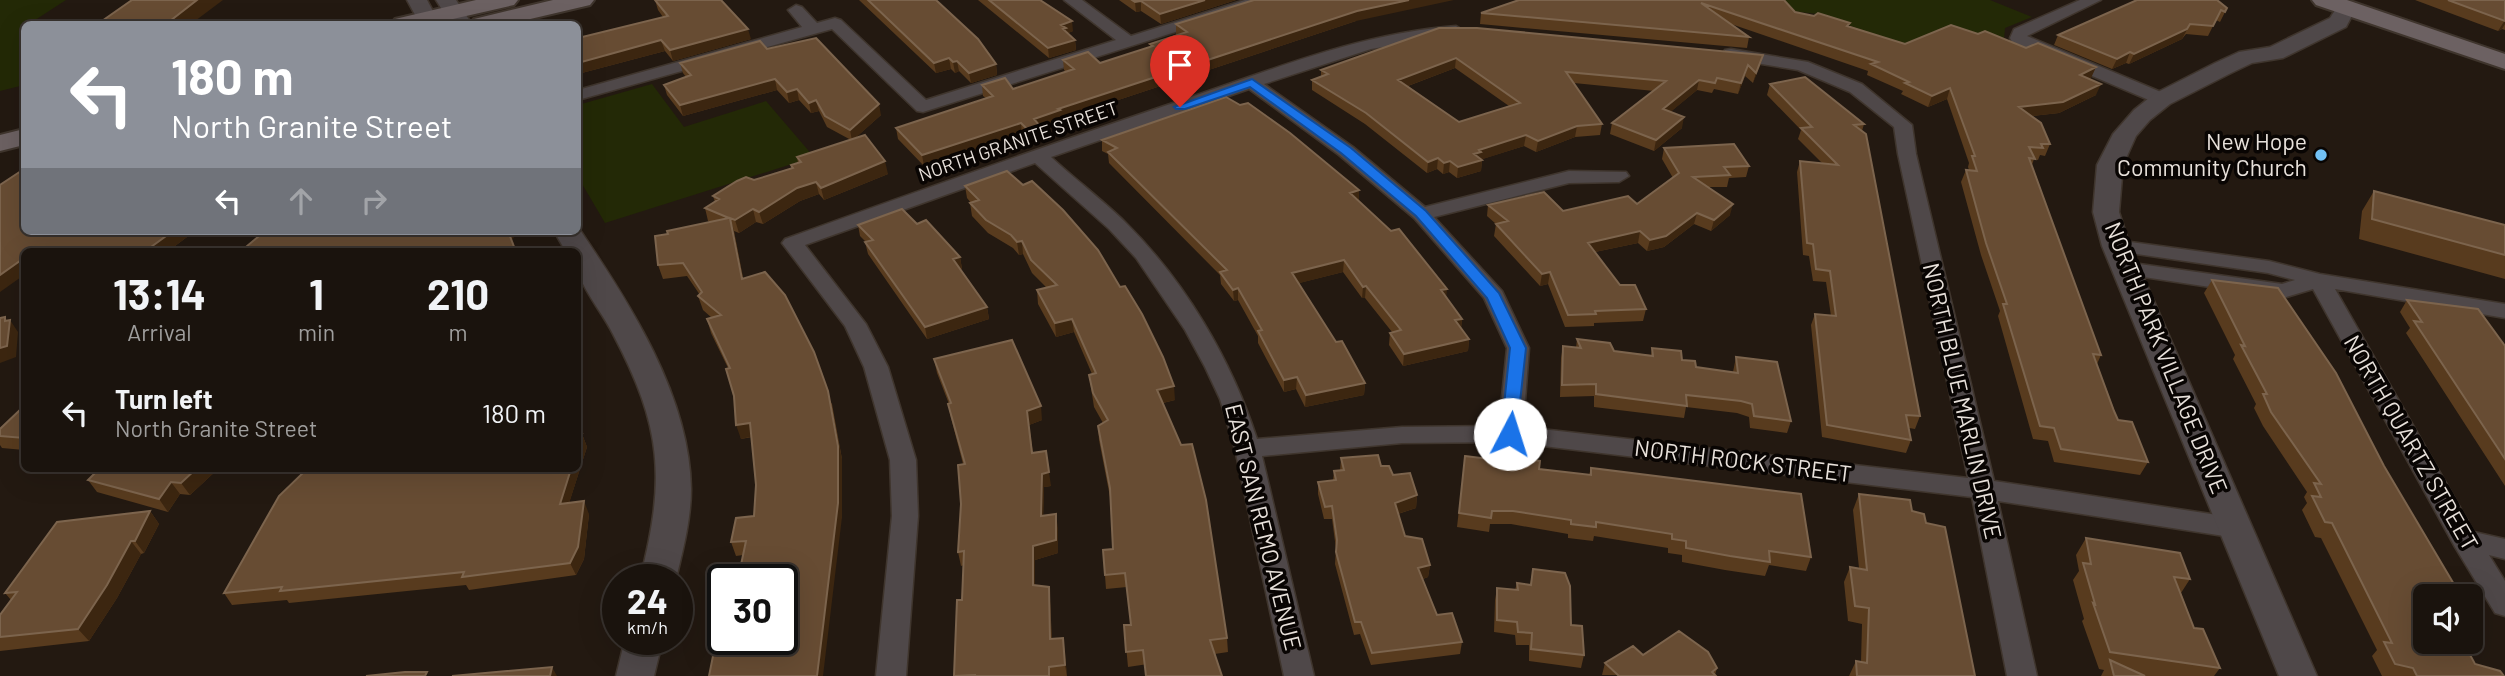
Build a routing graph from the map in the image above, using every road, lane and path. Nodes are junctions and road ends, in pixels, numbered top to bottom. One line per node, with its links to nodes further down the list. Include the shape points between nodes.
1 (506, 0): 8 (main road)
2 (582, 0): 10 (main road)
3 (1072, 0): 14 (street)
4 (1261, 0): 14 (street)
5 (2093, 0): 13 (street, via 2020,32)
6 (2335, 4): 16 (main road); 19 (street, NORTH PARK VILLAGE DRIVE, via 2338,22 2275,53 2247,57)
7 (796, 10): 11 (street)
8 (453, 12): 9 (main road)
9 (419, 17)
10 (494, 21)
11 (813, 29): 14 (street, via 835,23 923,107); 18 (street)
12 (1476, 31): 17 (street, NORTH GRANITE STREET, via 1393,38)
13 (2018, 38): 19 (street)
14 (1129, 42)
15 (1716, 52): 33 (street, NORTH BLUE MARLIN DRIVE, via 1802,66 1856,88 1903,125)
16 (2505, 62)
17 (1252, 83): 24 (street, NORTH GRANITE STREET); 26 (street, via 1346,151)
18 (581, 93)
19 (2162, 99): 28 (street, NORTH PARK VILLAGE DRIVE, via 2125,134 2110,165 2106,212)
20 (21, 116): 21 (main road)
21 (0, 121)
22 (21, 138): 23 (main road)
23 (0, 143)
24 (1037, 155): 32 (street, EAST SAN REMO AVENUE, via 1116,225 1171,293 1217,367); 41 (street, NORTH GRANITE STREET, via 792,243 855,324 876,367 903,460 905,516)
25 (1619, 176): 26 (street, via 1569,177)
26 (1421, 214): 31 (street, via 1494,296 1518,348)
27 (581, 256): 37 (street, via 637,354 669,433 674,488)
28 (2121, 257): 29 (street, via 2283,290); 34 (street, NORTH PARK VILLAGE DRIVE)
29 (2319, 280): 30 (street); 35 (street, NORTH QUARTZ STREET)
30 (2505, 311)
31 (1510, 434): 32 (street, NORTH ROCK STREET, via 1402,435); 33 (street, NORTH ROCK STREET)
32 (1248, 449): 42 (street, EAST SAN REMO AVENUE)
33 (1983, 489): 34 (street, NORTH ROCK STREET); 43 (street, NORTH BLUE MARLIN DRIVE)
34 (2237, 528): 44 (street, NORTH PARK VILLAGE DRIVE)
35 (2465, 540): 36 (street); 38 (street, NORTH QUARTZ STREET)
36 (2505, 549)
37 (662, 564)
38 (2505, 605)
39 (640, 655): 40 (street)
40 (635, 676)
41 (891, 676)
42 (1299, 676)
43 (2022, 676)
44 (2298, 676)

